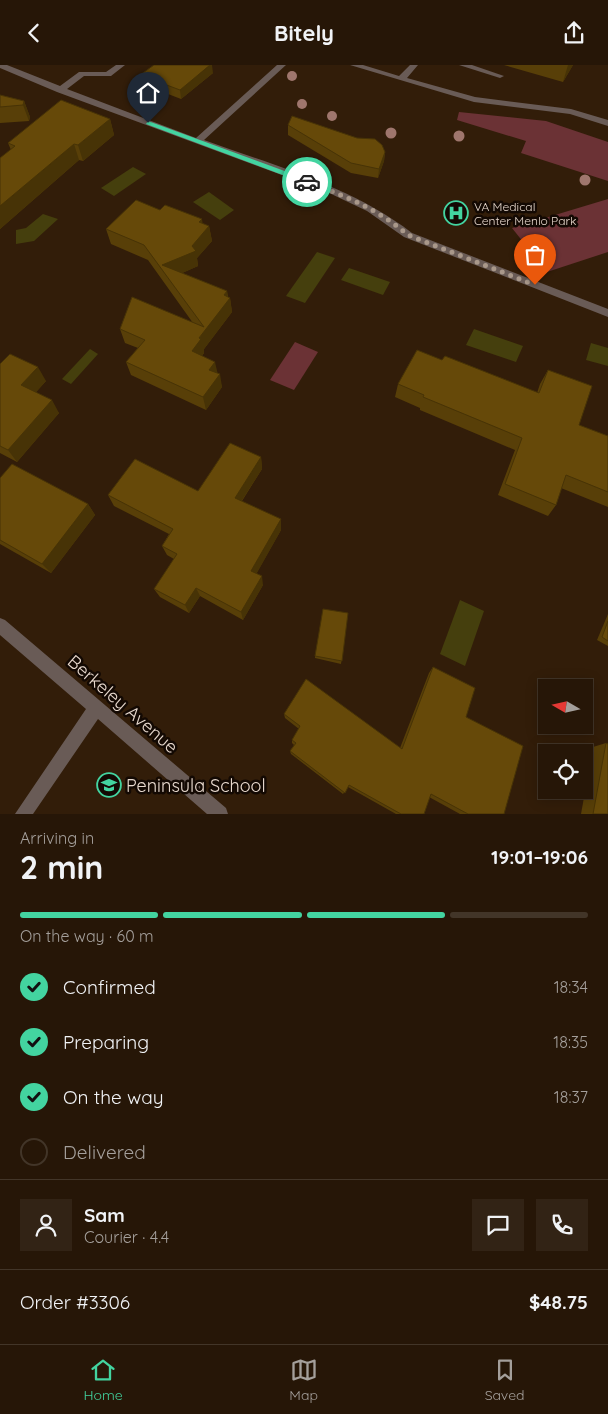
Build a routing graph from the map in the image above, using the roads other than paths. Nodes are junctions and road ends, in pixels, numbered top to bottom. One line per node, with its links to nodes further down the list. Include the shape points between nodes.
1 (0, 65): 11 (street)
2 (77, 65): 8 (street)
3 (121, 65): 8 (street, via 108,74)
4 (282, 65): 13 (street)
5 (354, 65): 10 (street)
6 (414, 65): 10 (street)
7 (463, 65): 9 (street)
8 (82, 74): 11 (street)
9 (500, 76)
10 (401, 79): 12 (street, via 474,99 571,112)
11 (60, 90): 13 (street)
12 (607, 121)
13 (198, 141): 14 (street, via 348,197 392,221 408,235)
14 (608, 313)
15 (0, 625): 16 (street, Berkeley Avenue)
16 (97, 707): 17 (street); 18 (street, Berkeley Avenue)
17 (23, 814)
18 (220, 814)

